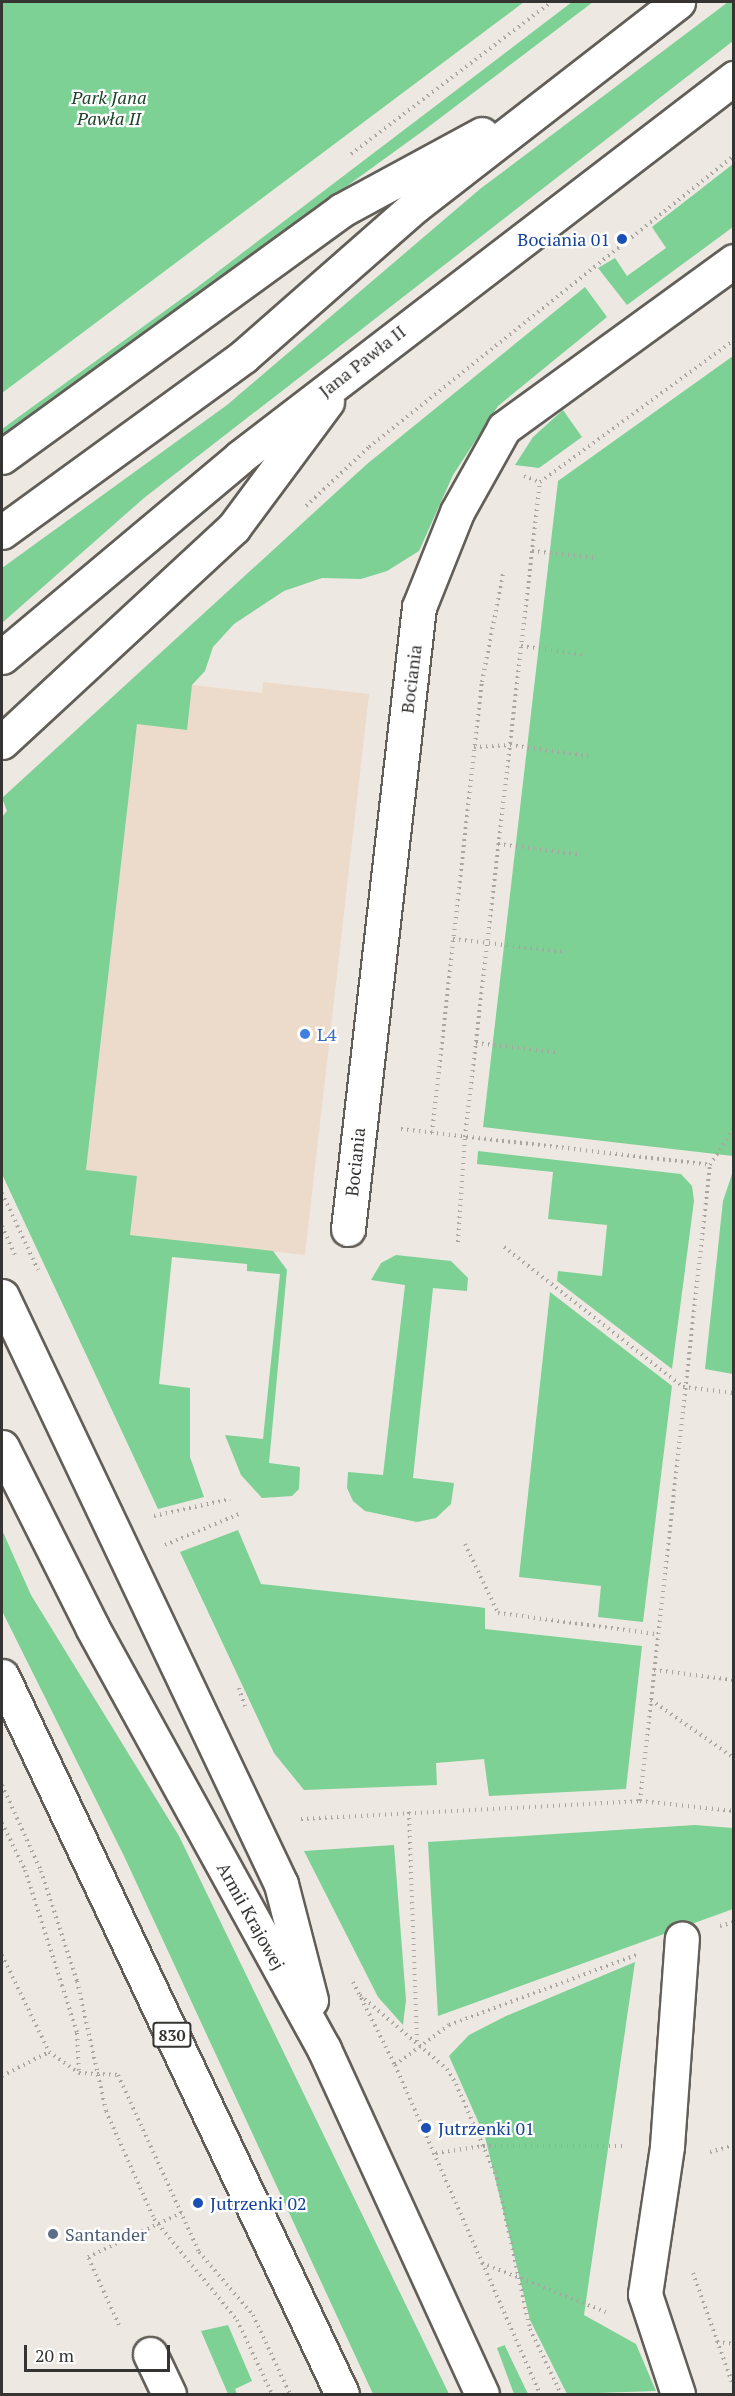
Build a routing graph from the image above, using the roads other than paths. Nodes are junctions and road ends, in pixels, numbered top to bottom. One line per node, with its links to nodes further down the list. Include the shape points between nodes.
1 (678, 2): 3 (main road)
2 (734, 78): 5 (main road, Jana Pawła II)
3 (560, 91): 6 (main road, via 342,210); 7 (main road, via 416,206 244,356)
4 (734, 261): 10 (main road, Bociania, via 504,428 457,512 419,607)
5 (353, 367): 8 (main road, Jana Pawła II, via 134,543); 9 (main road, via 234,526)
6 (2, 457)
7 (2, 532)
8 (2, 657)
9 (2, 742)
10 (348, 1229)
11 (2, 1296): 15 (main road, via 281,1884)
12 (2, 1447): 15 (main road, Armii Krajowej, via 92,1627)
13 (2, 1676): 18 (main road, 830)
14 (682, 1938): 20 (main road, via 667,2146 645,2294)
15 (324, 2049): 19 (main road, Armii Krajowej)
16 (150, 2354): 17 (main road)
17 (169, 2394)
18 (342, 2394)
19 (482, 2394)
20 (678, 2394)

